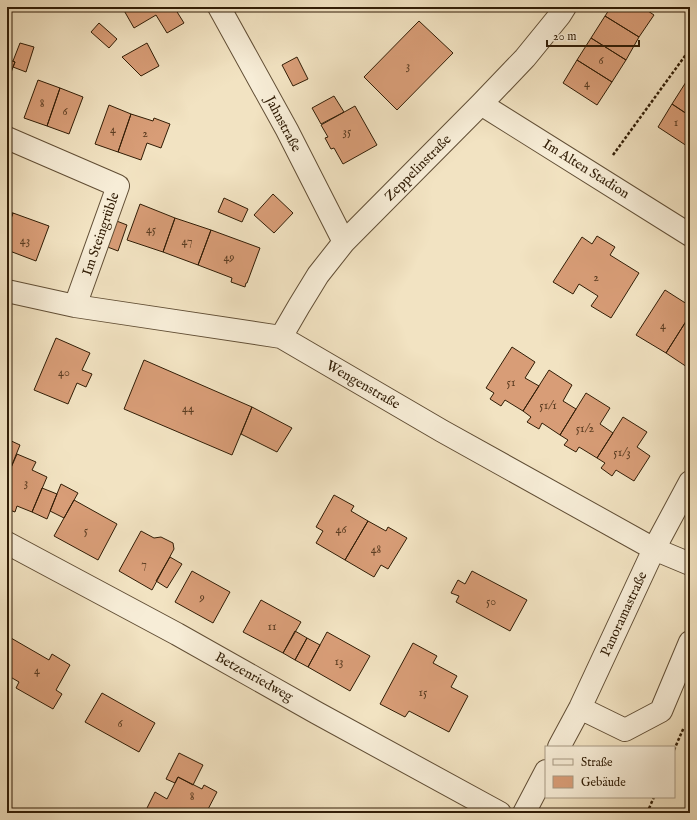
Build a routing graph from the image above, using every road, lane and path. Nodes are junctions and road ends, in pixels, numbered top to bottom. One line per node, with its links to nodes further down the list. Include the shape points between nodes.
1 (219, 7): 8 (street, Jahnstraße, via 287,130)
2 (565, 7): 4 (street, Zeppelinstraße, via 525,58)
3 (690, 49): 6 (path)
4 (481, 104): 6 (street, Im Alten Stadion); 8 (street, Zeppelinstraße)
5 (7, 138): 10 (street, Im Steingrüble, via 118,186)
6 (597, 176): 7 (street, Im Alten Stadion)
7 (690, 235)
8 (344, 242): 11 (street, Zeppelinstraße, via 318,275)
9 (7, 291): 10 (street, Wengenstraße)
10 (75, 306): 11 (street, Wengenstraße)
11 (281, 337): 14 (street, Wengenstraße, via 442,432)
12 (690, 482): 14 (street, Panoramastraße)
13 (7, 543): 23 (street, Betzenriedweg)
14 (654, 549): 15 (street, Wengenstraße); 17 (street, Panoramastraße)
15 (690, 564)
16 (690, 642): 17 (street, via 661,711 625,730)
17 (580, 708): 19 (street, Panoramastraße)
18 (687, 721): 20 (path)
19 (560, 746)
20 (675, 748)
21 (545, 773): 24 (street)
22 (654, 798): 25 (path)
23 (500, 813)
24 (524, 813)
25 (647, 813)

